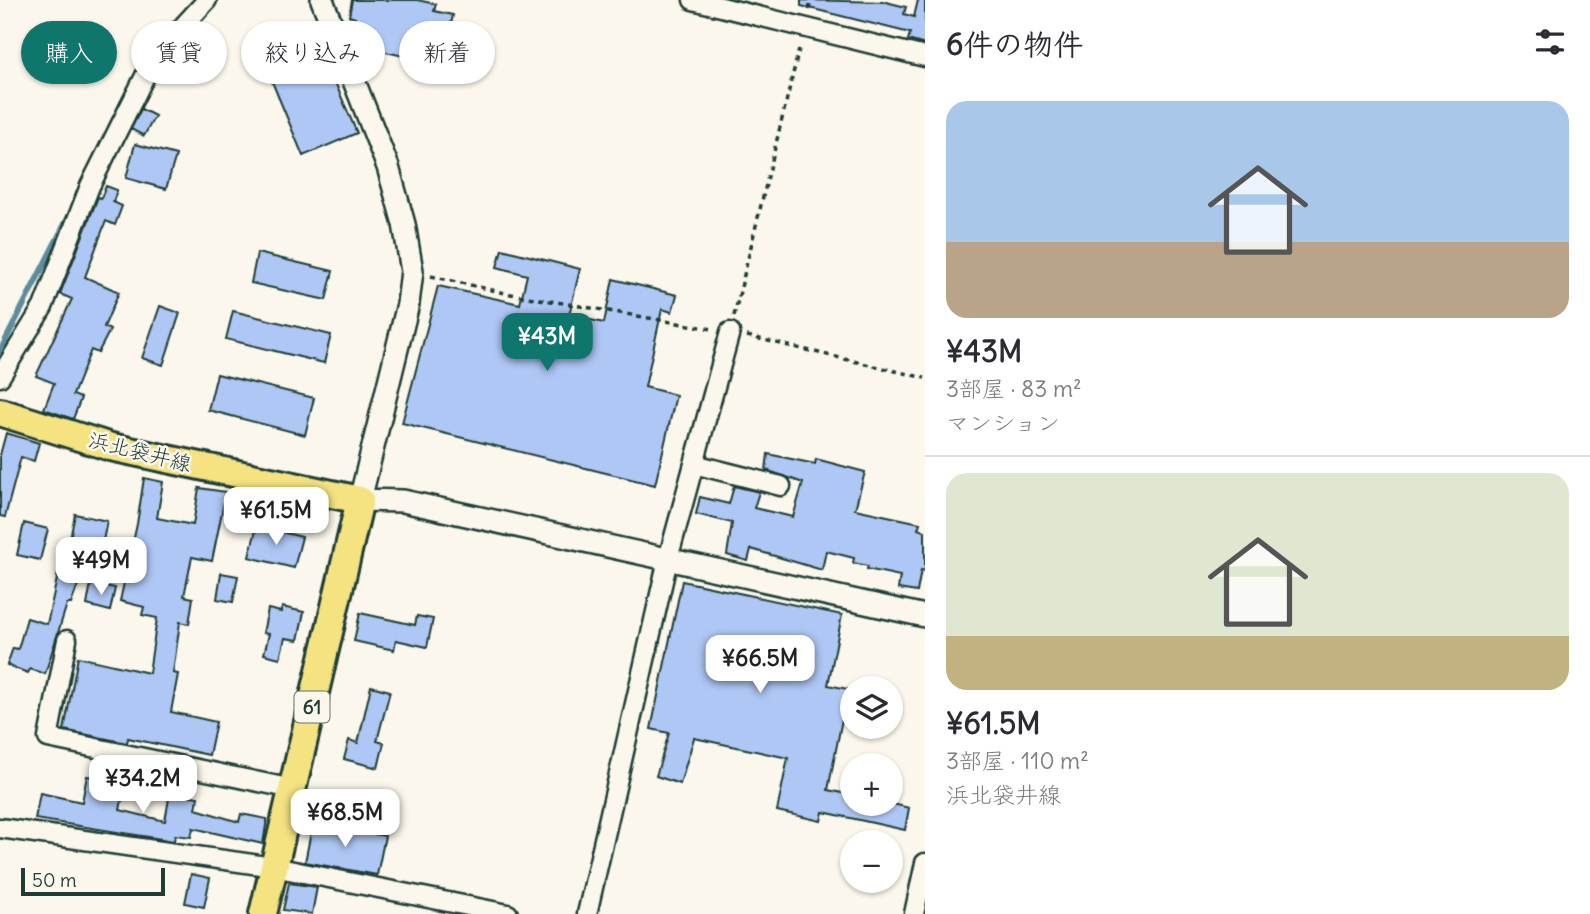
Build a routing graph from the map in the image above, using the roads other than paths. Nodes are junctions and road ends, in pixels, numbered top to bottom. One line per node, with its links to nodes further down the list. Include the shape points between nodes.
1 (207, 0): 6 (street, via 154,58 90,186 43,307)
2 (322, 0): 10 (street, via 388,167 412,271)
3 (693, 0): 4 (street)
4 (925, 57)
5 (730, 332): 8 (street)
6 (0, 377)
7 (0, 412): 10 (main road, 浜北袋井線, via 111,447)
8 (694, 464): 9 (street); 11 (street)
9 (780, 486)
10 (360, 500): 11 (street, via 403,501); 14 (main road, 61)
11 (668, 559): 12 (street); 20 (street)
12 (925, 616)
13 (67, 640): 14 (street, via 48,738)
14 (293, 789): 17 (main road, 61)
15 (0, 828): 17 (street)
16 (925, 863): 21 (street)
17 (274, 867): 18 (main road, 61); 19 (street)
18 (263, 914)
19 (508, 914)
20 (587, 914)
21 (914, 914)

